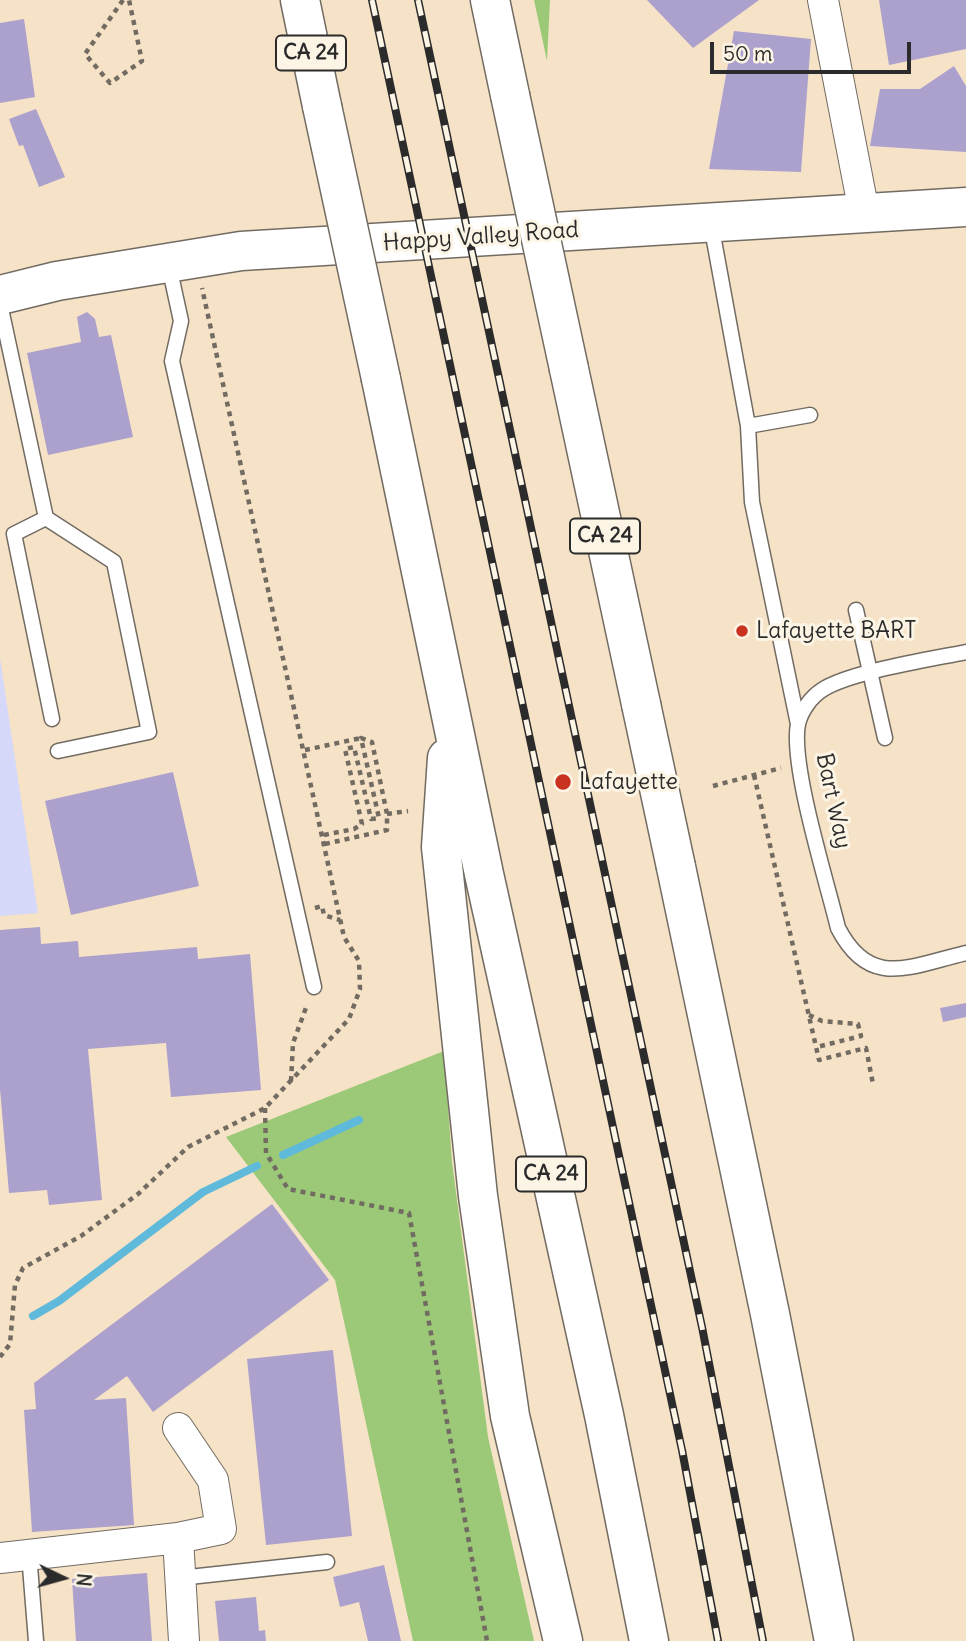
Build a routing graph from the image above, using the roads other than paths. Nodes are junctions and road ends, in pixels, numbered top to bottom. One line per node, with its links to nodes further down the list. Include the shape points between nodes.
1 (300, 0): 16 (main road, CA 24, bridge)
2 (490, 0): 33 (main road, CA 24, bridge, via 782,1371)
3 (823, 0): 5 (street)
4 (966, 207): 5 (main road, Happy Valley Road)
5 (864, 212): 6 (main road, Happy Valley Road)
6 (711, 222): 7 (main road, Happy Valley Road, via 241,251); 11 (lane)
7 (169, 261): 8 (main road, Happy Valley Road); 22 (lane, via 181,321 172,361)
8 (0, 295)
9 (0, 304): 12 (lane)
10 (810, 415): 11 (lane)
11 (748, 426): 18 (lane, via 752,502)
12 (46, 518): 17 (lane, via 14,534); 20 (lane, via 114,562 149,732)
13 (856, 610): 15 (lane)
14 (966, 652): 15 (lane, Bart Way)
15 (871, 674): 18 (lane, Bart Way, via 823,689 810,701); 19 (lane)
16 (450, 707): 31 (main road, via 441,846 478,1196 510,1416); 32 (main road, CA 24)
17 (52, 719)
18 (798, 725): 21 (lane, Bart Way, via 799,763 838,928 849,949 859,959 891,970)
19 (885, 738)
20 (58, 751)
21 (966, 953)
22 (314, 986)
23 (178, 1428): 24 (street, via 213,1480 221,1529)
24 (178, 1538): 25 (street); 28 (street)
25 (29, 1554): 26 (street); 29 (lane)
26 (0, 1558)
27 (327, 1562): 28 (lane)
28 (180, 1578): 30 (street)
29 (36, 1641)
30 (184, 1641)
31 (563, 1641)
32 (649, 1641)
33 (834, 1641)

